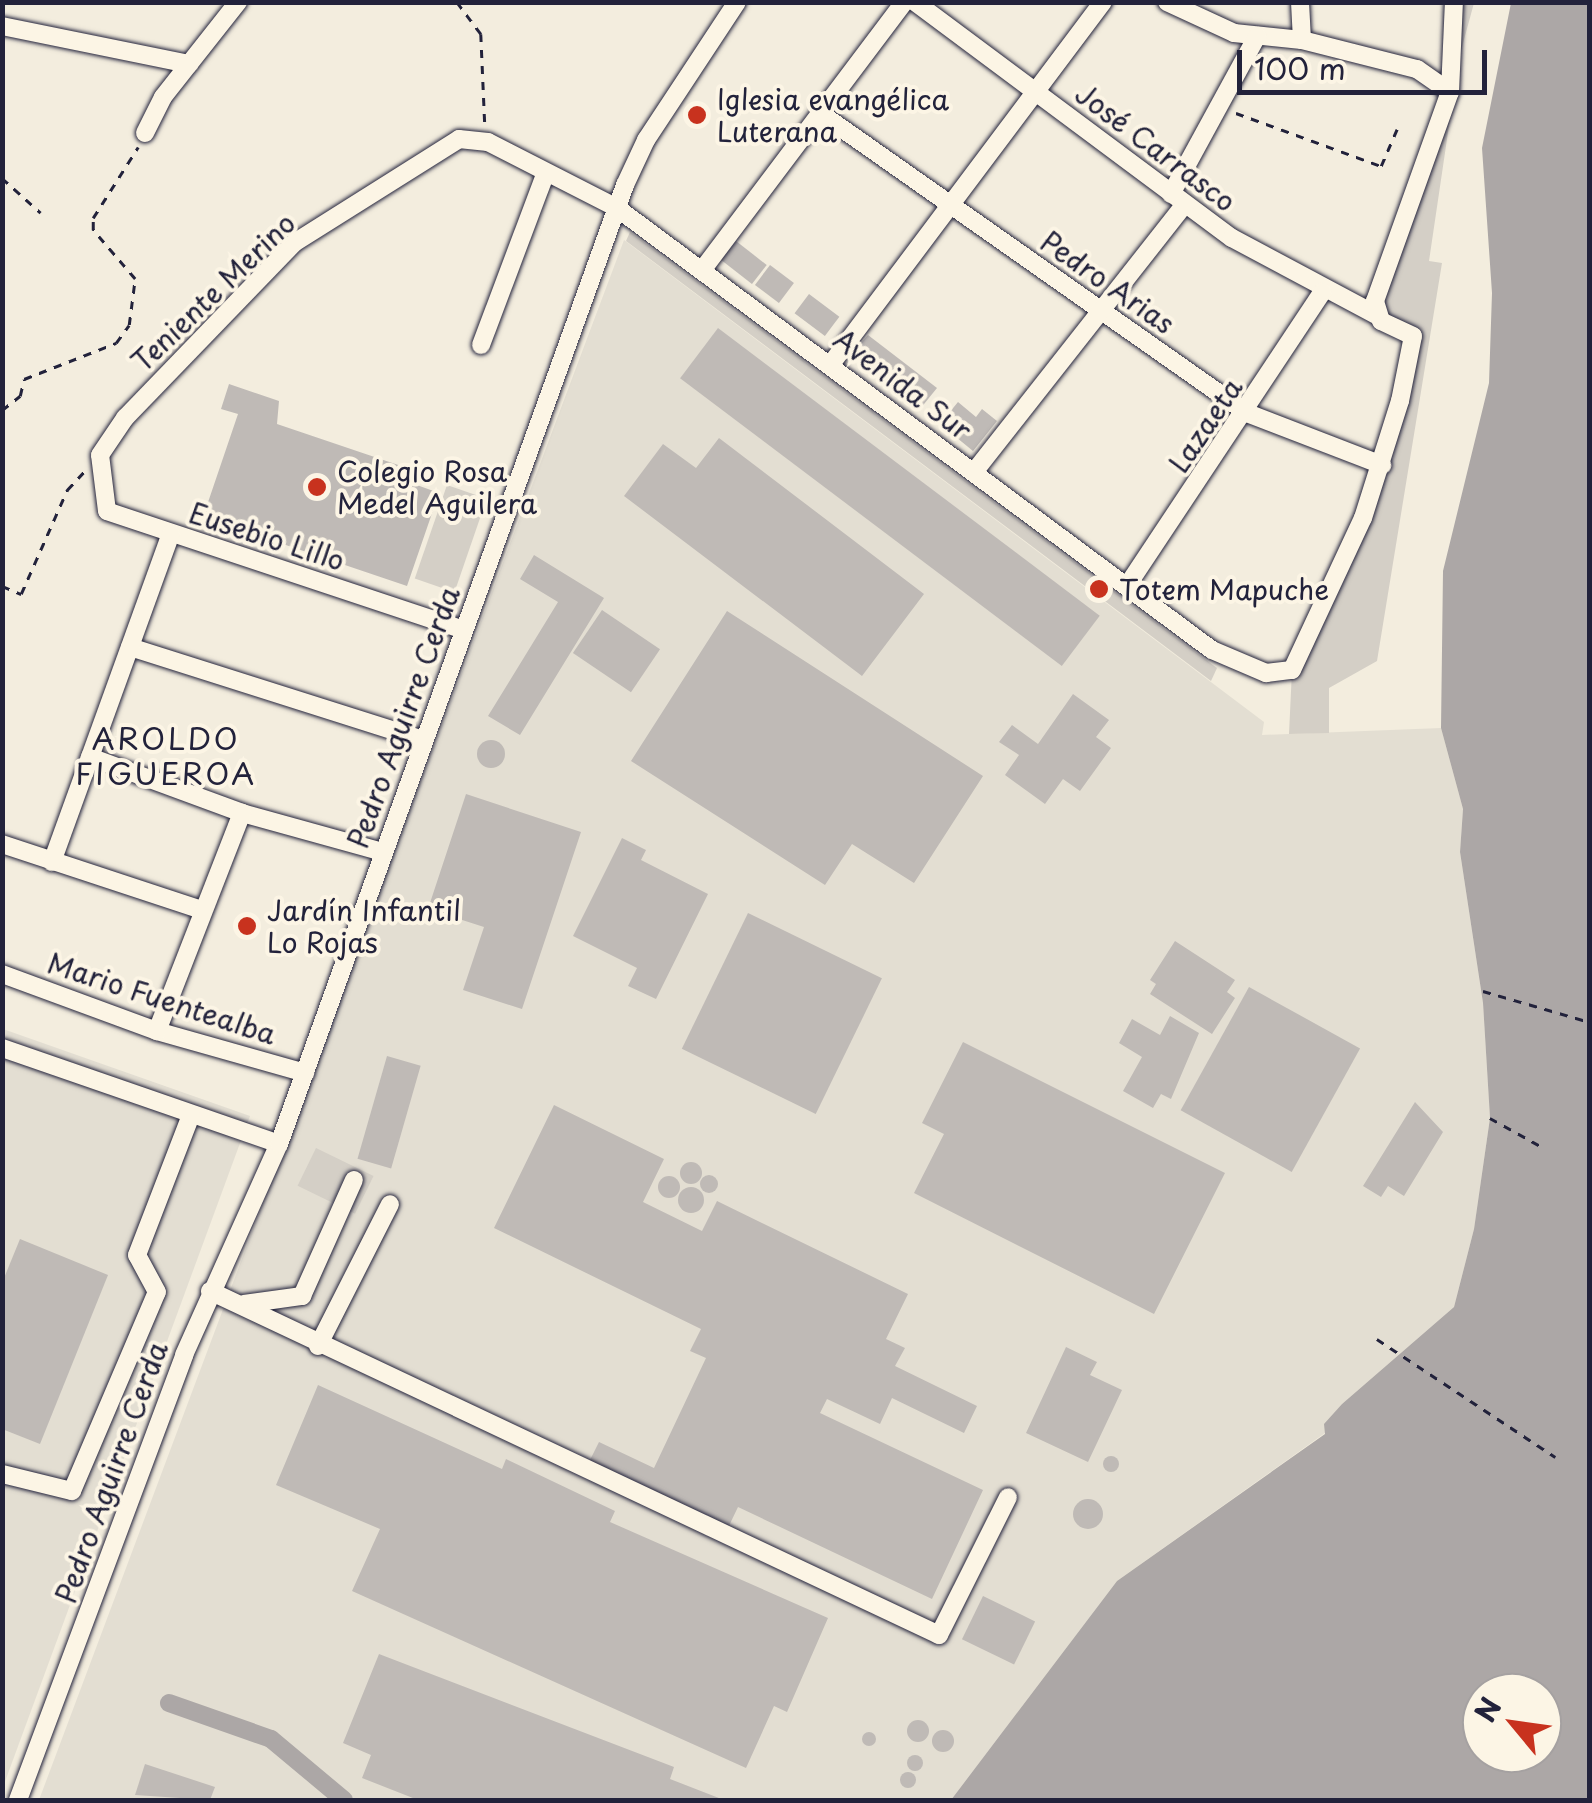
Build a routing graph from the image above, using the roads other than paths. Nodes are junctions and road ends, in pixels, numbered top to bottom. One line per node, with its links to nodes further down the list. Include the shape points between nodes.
1 (238, 2): 12 (street)
2 (737, 2): 21 (street, Pedro Aguirre Cerda, via 646,140)
3 (904, 2): 15 (street)
4 (916, 2): 13 (street, José Carrasco)
5 (1103, 2): 13 (street)
6 (1166, 2): 10 (street, via 1224,30)
7 (1300, 2): 11 (street)
8 (1454, 2): 14 (street)
9 (2, 26): 12 (street)
10 (1257, 36): 11 (street); 19 (street, via 1216,105)
11 (1302, 40): 14 (street, via 1417,69)
12 (189, 64): 16 (street)
13 (1035, 92): 19 (street, José Carrasco); 20 (street)
14 (1450, 92): 25 (street, via 1434,126 1423,183 1375,301)
15 (820, 114): 20 (street, Pedro Arias); 22 (street)
16 (145, 133)
17 (488, 142): 18 (street, Avenida Sur); 29 (street, Teniente Merino, via 459,139 428,154 294,243 124,418)
18 (544, 175): 21 (street, Avenida Sur); 26 (street)
19 (1178, 199): 23 (street, José Carrasco); 24 (street)
20 (951, 203): 24 (street, Pedro Arias); 27 (street)
21 (617, 208): 22 (street, Avenida Sur); 34 (street, Pedro Aguirre Cerda)
22 (702, 269): 27 (street, Avenida Sur)
23 (1322, 292): 25 (street, José Carrasco); 28 (street, Lazaeta)
24 (1100, 311): 28 (street, Pedro Arias); 31 (street)
25 (1376, 315): 30 (street, José Carrasco, via 1412,336)
26 (480, 345)
27 (831, 364): 31 (street, Avenida Sur)
28 (1248, 413): 30 (street, Pedro Arias); 33 (street, Lazaeta)
29 (100, 454): 32 (street, Eusebio Lillo, via 107,510)
30 (1382, 465): 33 (street, Avenida Sur, via 1302,656 1280,675 1223,657)
31 (974, 472): 33 (street, Avenida Sur)
32 (171, 534): 34 (street, Eusebio Lillo); 35 (street)
33 (1127, 586)
34 (464, 630): 36 (street, Pedro Aguirre Cerda)
35 (130, 648): 36 (street); 37 (street)
36 (424, 740): 40 (street, Pedro Aguirre Cerda)
37 (90, 756): 38 (street); 41 (street)
38 (242, 813): 40 (street); 42 (street)
39 (2, 844): 41 (street)
40 (383, 852): 46 (street, Pedro Aguirre Cerda)
41 (52, 862): 42 (street)
42 (202, 910): 44 (street)
43 (2, 974): 44 (street, Mario Fuentealba)
44 (158, 1031): 46 (street, Mario Fuentealba)
45 (2, 1048): 47 (street)
46 (304, 1073): 48 (street, Pedro Aguirre Cerda)
47 (192, 1115): 48 (street); 54 (street, via 136,1254 157,1292 72,1491)
48 (279, 1144): 51 (street, Pedro Aguirre Cerda)
49 (354, 1180): 52 (street, via 302,1296)
50 (390, 1204): 53 (street)
51 (210, 1291): 52 (street); 56 (street, Pedro Aguirre Cerda)
52 (244, 1304): 53 (street)
53 (318, 1346): 55 (street, via 939,1635)
54 (2, 1474)
55 (1008, 1498)
56 (18, 1800)

